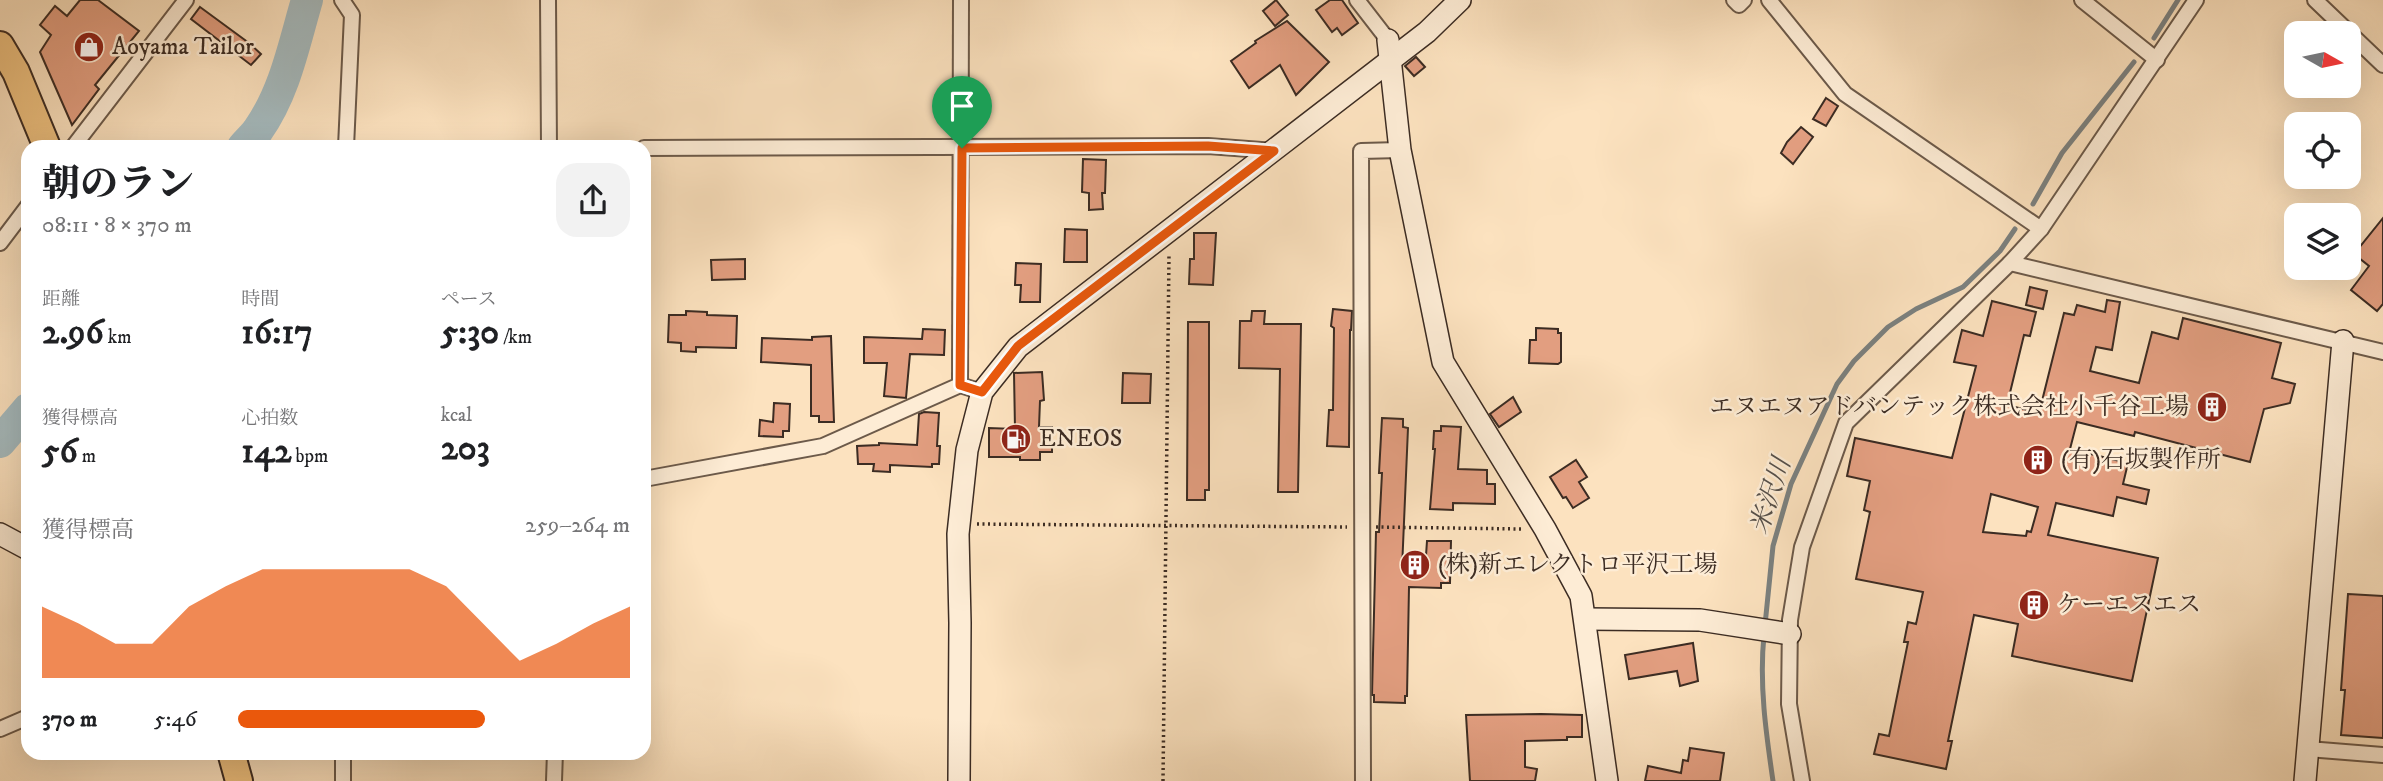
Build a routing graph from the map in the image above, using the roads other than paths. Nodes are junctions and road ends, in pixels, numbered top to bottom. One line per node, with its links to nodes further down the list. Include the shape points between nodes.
1 (186, 0): 18 (street)
2 (342, 0): 19 (street, via 352,15)
3 (548, 0): 20 (street)
4 (961, 0): 22 (street)
5 (1357, 0): 14 (street)
6 (1460, 0): 14 (street, via 1427,32)
7 (1734, 0): 8 (street, via 1739,5)
8 (1744, 0)
9 (1769, 0): 26 (street, via 1845,94)
10 (2082, 0): 15 (street)
11 (2196, 0): 15 (street)
12 (2315, 0): 16 (street)
13 (0, 44): 17 (highway)
14 (1389, 50): 23 (street); 24 (street)
15 (2157, 60): 26 (street)
16 (2383, 65)
17 (44, 140)
18 (78, 140)
19 (346, 140)
20 (550, 140)
21 (651, 148): 22 (street)
22 (962, 148): 24 (street, via 1208,146); 31 (street)
23 (1400, 150): 36 (street, via 1443,362 1545,529 1581,596); 49 (street, via 1362,151)
24 (1274, 151): 32 (street, via 1018,346)
25 (21, 215): 27 (street)
26 (2041, 229): 28 (street)
27 (0, 243)
28 (2010, 263): 29 (street); 37 (street, via 1846,422 1802,547)
29 (2343, 341): 30 (street); 40 (street)
30 (2383, 352)
31 (960, 385): 32 (street); 33 (street, via 823,446)
32 (982, 392): 48 (street, via 967,450 959,524)
33 (651, 478)
34 (0, 534): 35 (street)
35 (21, 545)
36 (1585, 619): 37 (street, via 1700,620); 50 (street)
37 (1790, 634): 51 (street, via 1789,704)
38 (21, 720): 39 (street)
39 (0, 729)
40 (2308, 749): 41 (street); 52 (street)
41 (2383, 755)
42 (233, 760): 45 (highway)
43 (343, 760): 46 (street)
44 (555, 760): 47 (street)
45 (239, 781)
46 (343, 781)
47 (554, 781)
48 (959, 781)
49 (1363, 781)
50 (1607, 781)
51 (1802, 781)
52 (2305, 781)

